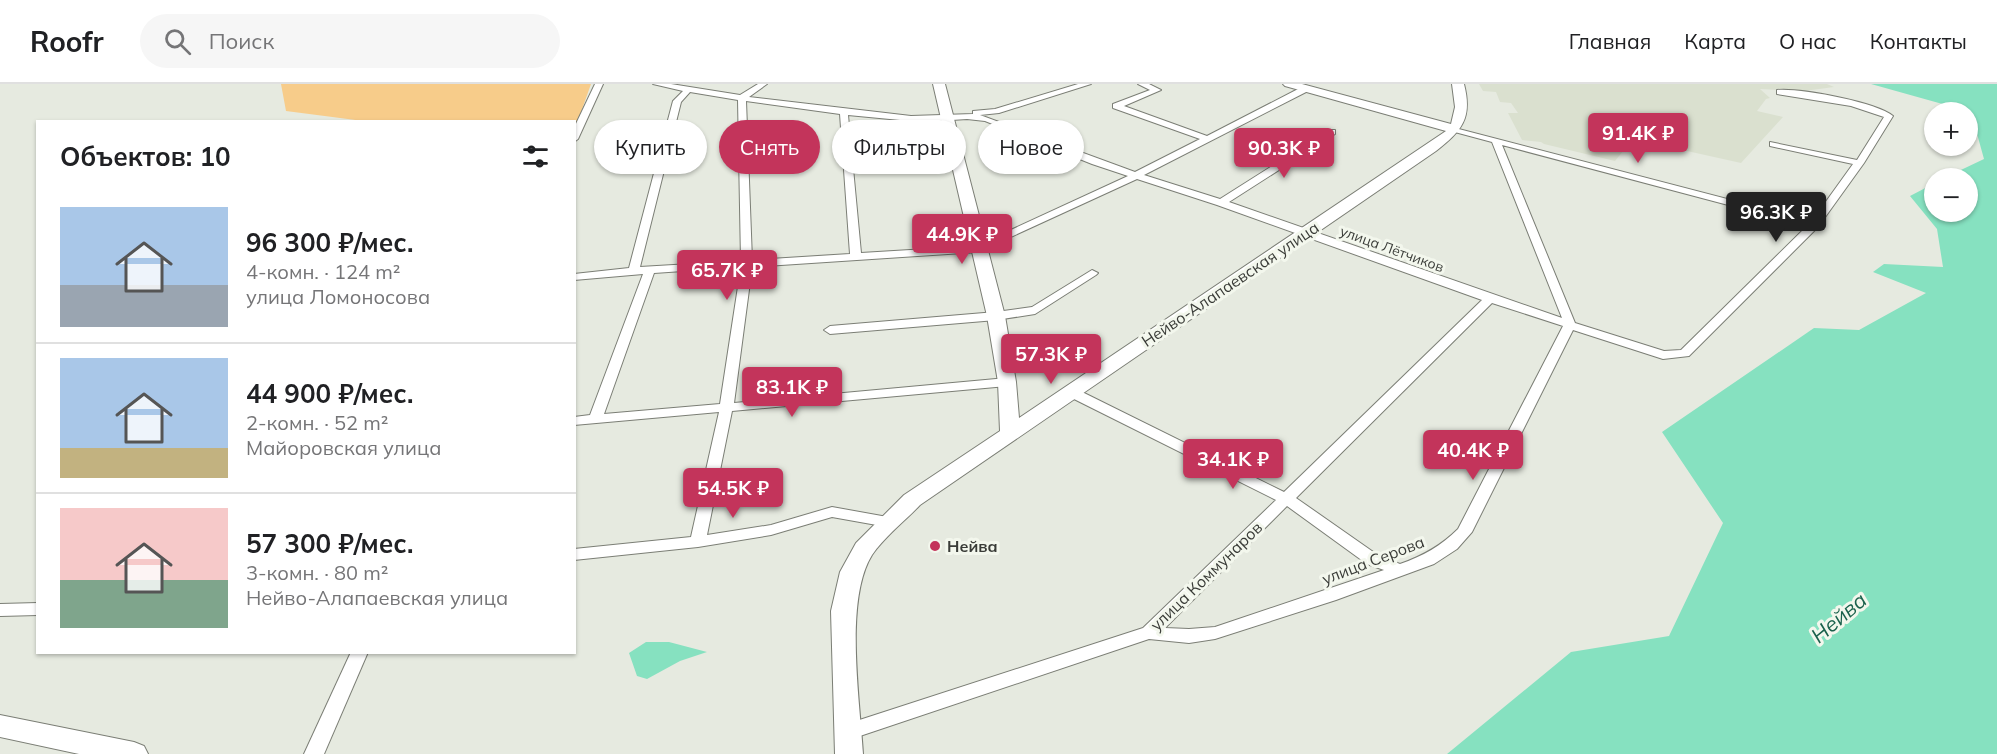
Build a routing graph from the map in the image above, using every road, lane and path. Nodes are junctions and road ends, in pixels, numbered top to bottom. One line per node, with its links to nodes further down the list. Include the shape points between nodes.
1 (599, 84): 18 (street)
2 (657, 84): 10 (street, улица Лётчиков)
3 (763, 84): 12 (street)
4 (939, 84): 15 (main road)
5 (1087, 84): 14 (street, via 996,111)
6 (1142, 84): 19 (street, via 1157,90 1116,106)
7 (1289, 84): 9 (main road)
8 (1458, 84): 16 (main road, via 1459,118)
9 (1305, 89): 16 (main road); 19 (street)
10 (688, 90): 12 (street, улица Лётчиков); 30 (street, via 677,101)
11 (1780, 92): 22 (street, via 1881,112 1889,117)
12 (742, 99): 13 (street, улица Лётчиков); 29 (street)
13 (844, 112): 15 (street, улица Лётчиков, via 920,120); 28 (street)
14 (969, 114): 15 (street, улица Лётчиков); 23 (street, улица Лётчиков)
15 (947, 117): 27 (main road)
16 (1454, 129): 20 (street); 26 (main road, Нейво-Алапаевская улица)
17 (1332, 132): 24 (street)
18 (576, 135)
19 (1207, 139): 23 (street)
20 (1496, 141): 25 (street); 36 (street)
21 (1773, 144): 22 (street)
22 (1859, 164): 25 (street)
23 (1135, 176): 24 (street, улица Лётчиков); 27 (street)
24 (1221, 203): 26 (street, улица Лётчиков)
25 (1814, 225): 36 (street, улица Лётчиков, via 1685,353 1663,355)
26 (1306, 232): 34 (street, улица Лётчиков); 43 (main road, Нейво-Алапаевская улица)
27 (978, 249): 28 (street); 35 (main road)
28 (856, 258): 29 (street)
29 (747, 265): 31 (street); 40 (street)
30 (634, 271): 31 (street); 33 (street)
31 (649, 272): 41 (street)
32 (1092, 273): 35 (street, via 1035,310)
33 (576, 277)
34 (1490, 299): 36 (street, улица Лётчиков); 44 (street, улица Коммунаров)
35 (996, 316): 37 (street); 38 (main road)
36 (1570, 324): 48 (street, улица Серова, via 1464,532 1433,557)
37 (830, 330)
38 (1007, 382): 40 (street); 43 (main road)
39 (1073, 393): 44 (street)
40 (726, 409): 41 (street); 46 (street)
41 (596, 420): 42 (street)
42 (576, 421)
43 (1010, 434): 45 (main road, Нейво-Алапаевская улица, via 912,500)
44 (1287, 499): 48 (street, via 1373,560); 51 (street, улица Коммунаров)
45 (888, 522): 46 (street, via 832,512 771,530); 54 (main road, Нейво-Алапаевская улица, via 864,549 852,572 843,611)
46 (698, 542): 47 (street)
47 (576, 555)
48 (1397, 569): 51 (street, улица Серова, via 1215,633)
49 (36, 609): 50 (street)
50 (0, 610)
51 (1149, 633): 54 (street, улица Коммунаров)
52 (359, 654): 56 (street)
53 (0, 726): 55 (main road)
54 (848, 732): 57 (main road, Нейво-Алапаевская улица)
55 (134, 754)
56 (314, 754)
57 (849, 754)

